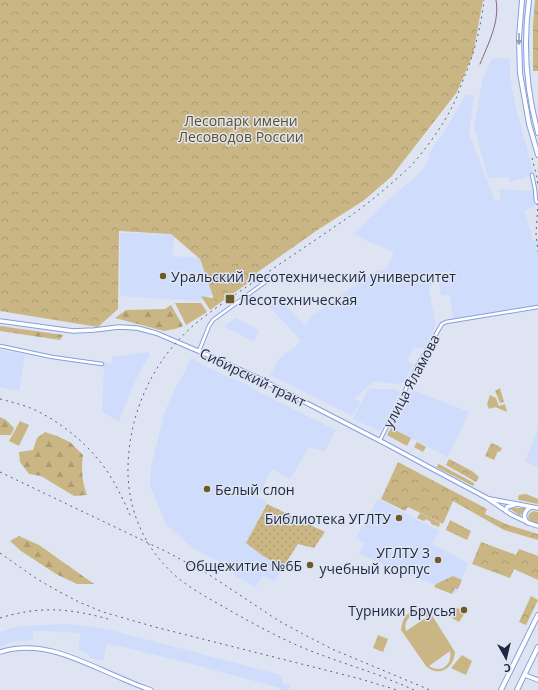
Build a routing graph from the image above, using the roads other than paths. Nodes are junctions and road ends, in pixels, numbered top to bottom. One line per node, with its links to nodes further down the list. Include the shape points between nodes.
1 (522, 0): 4 (main road, one-way to 4, via 519,38 521,78 529,124)
2 (529, 0): 3 (main road, via 526,62)
3 (538, 133)
4 (538, 155)
5 (532, 175): 6 (street)
6 (538, 203)
7 (277, 276): 11 (street, via 213,320)
8 (538, 307): 13 (street, улица Яламова, via 442,324)
9 (0, 321): 11 (main road, Сибирский тракт, via 73,331 137,328)
10 (0, 346): 12 (street)
11 (199, 351): 13 (main road, Сибирский тракт)
12 (102, 364)
13 (380, 440): 14 (main road, Сибирский тракт)
14 (488, 498): 15 (main road, Сибирский тракт); 18 (main road, Сибирский тракт)
15 (517, 505): 16 (main road, Сибирский тракт); 18 (main road, via 507,507)
16 (532, 507): 17 (main road, Сибирский тракт); 19 (main road, via 525,512 524,518)
17 (538, 508)
18 (506, 511): 19 (main road, Сибирский тракт)
19 (529, 523): 20 (main road, Сибирский тракт)
20 (538, 526)
21 (538, 615): 27 (main road)
22 (538, 646): 28 (main road)
23 (0, 652): 26 (main road, via 28,648 52,651)
24 (525, 675): 25 (main road)
25 (538, 680)
26 (151, 690)
27 (501, 690)
28 (517, 690)

